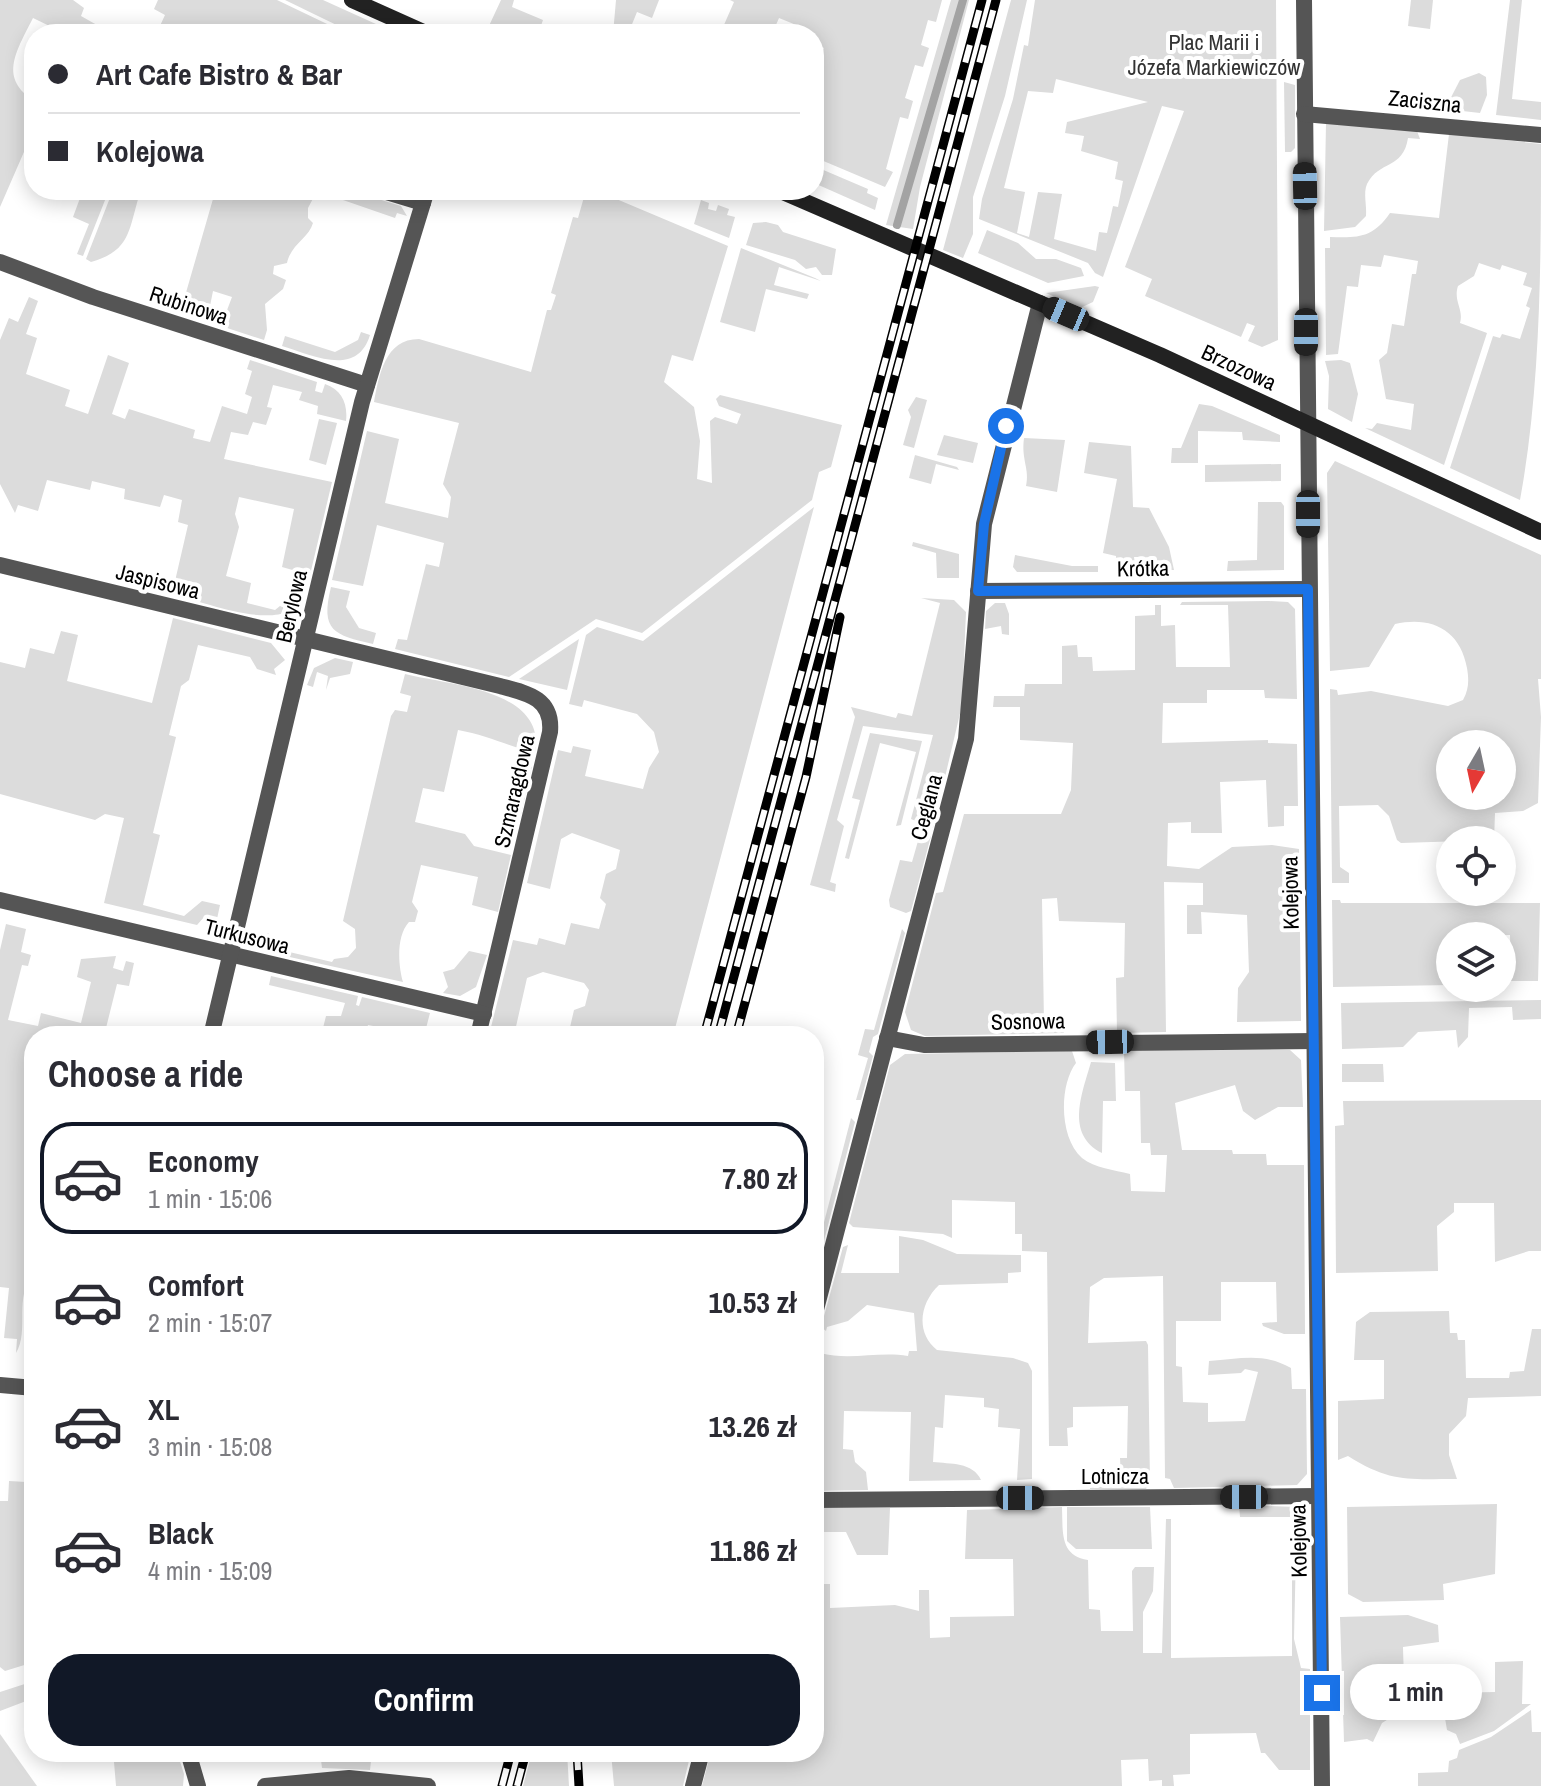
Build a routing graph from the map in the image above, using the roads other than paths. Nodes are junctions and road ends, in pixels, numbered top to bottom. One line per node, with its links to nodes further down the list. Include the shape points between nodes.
1 (352, 0): 3 (street)
2 (1304, 0): 4 (street, Kolejowa)
3 (406, 24)
4 (1304, 114): 5 (street, Zaciszna); 11 (street, Kolejowa)
5 (1541, 135)
6 (424, 200): 10 (street, Berylowa)
7 (801, 200): 9 (street, Brzozowa)
8 (0, 262): 10 (street, Rubinowa)
9 (1040, 303): 11 (street, Brzozowa); 15 (street, Ceglana, via 991,490)
10 (367, 385): 16 (street, Berylowa)
11 (1307, 422): 12 (street, Brzozowa); 14 (street, Kolejowa)
12 (1541, 532)
13 (0, 565): 16 (street, Jaspisowa)
14 (1308, 589): 15 (street, Krótka); 23 (street, Kolejowa)
15 (978, 591): 22 (street, Ceglana, via 966,739)
16 (306, 639): 18 (street, Berylowa); 19 (street, Szmaragdowa, via 530,694 548,709 547,747)
17 (0, 900): 18 (street, Turkusowa)
18 (230, 955): 19 (street, Turkusowa); 20 (street, Berylowa)
19 (484, 1014): 21 (street, Szmaragdowa)
20 (213, 1026)
21 (481, 1026)
22 (887, 1038): 23 (street, Sosnowa, via 924,1045); 24 (street, Ceglana)
23 (1314, 1041): 27 (street, Kolejowa)
24 (824, 1279)
25 (0, 1385): 26 (street)
26 (24, 1387)
27 (1319, 1496): 28 (street, Lotnicza); 35 (street, Kolejowa)
28 (824, 1500)
29 (191, 1762): 31 (street)
30 (699, 1762): 34 (street)
31 (198, 1786)
32 (265, 1786): 33 (street, via 327,1778)
33 (428, 1786)
34 (693, 1786)
35 (1322, 1786)

